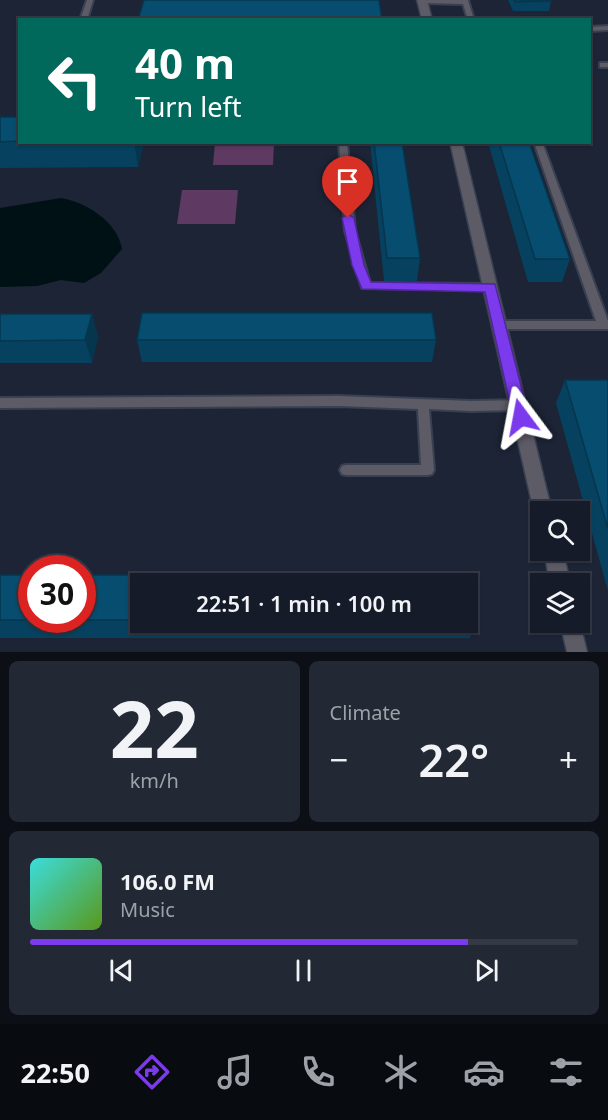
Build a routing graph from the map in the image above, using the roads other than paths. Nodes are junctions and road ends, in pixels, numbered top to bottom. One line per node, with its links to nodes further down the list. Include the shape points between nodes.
1 (90, 0): 4 (lane)
2 (423, 1): 3 (lane); 5 (street)
3 (465, 1): 6 (lane)
4 (84, 18)
5 (427, 18)
6 (470, 18)
7 (608, 28): 8 (lane)
8 (591, 29)
9 (343, 144): 12 (lane, via 350,231 366,286)
10 (456, 144): 12 (street)
11 (539, 144): 14 (lane)
12 (490, 288): 13 (street)
13 (499, 325): 14 (lane); 17 (street)
14 (606, 325)
15 (0, 403): 16 (lane)
16 (423, 403): 17 (lane); 18 (lane, via 428,470)
17 (518, 405): 19 (street)
18 (346, 470)
19 (540, 501)
20 (573, 633): 21 (street)
21 (577, 652)

